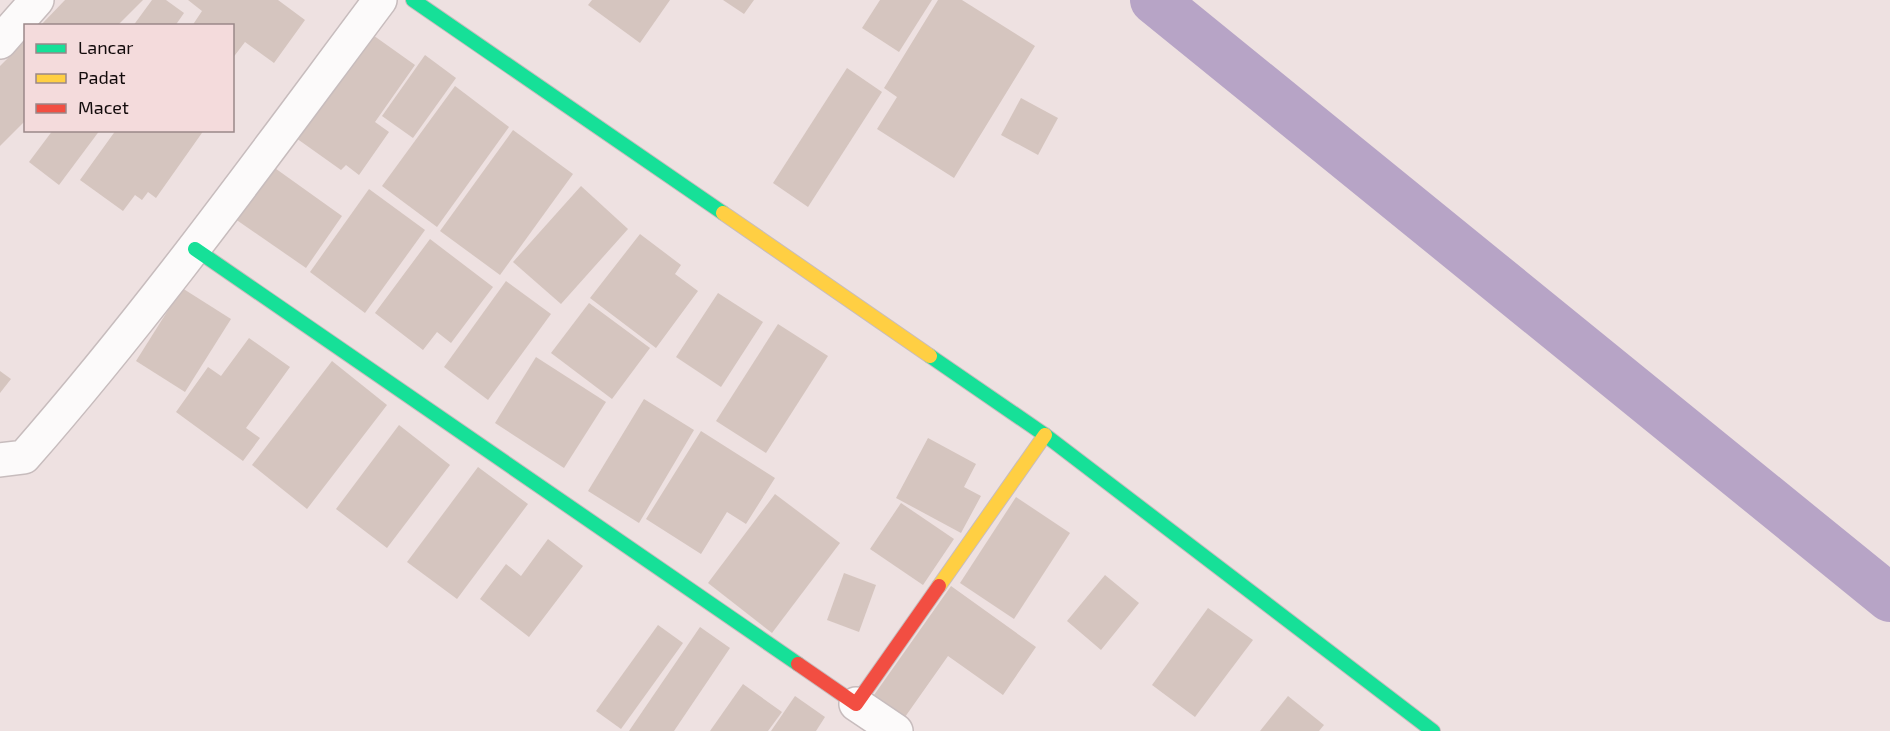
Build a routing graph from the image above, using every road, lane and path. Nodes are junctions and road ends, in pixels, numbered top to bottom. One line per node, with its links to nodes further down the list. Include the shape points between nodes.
1 (37, 0): 4 (street)
2 (380, 0): 5 (street)
3 (413, 0): 6 (street)
4 (0, 42)
5 (195, 249): 7 (street, via 24,457); 8 (street)
6 (1045, 435): 8 (street); 10 (street)
7 (0, 460)
8 (855, 704): 9 (street)
9 (897, 731)
10 (1433, 731)

